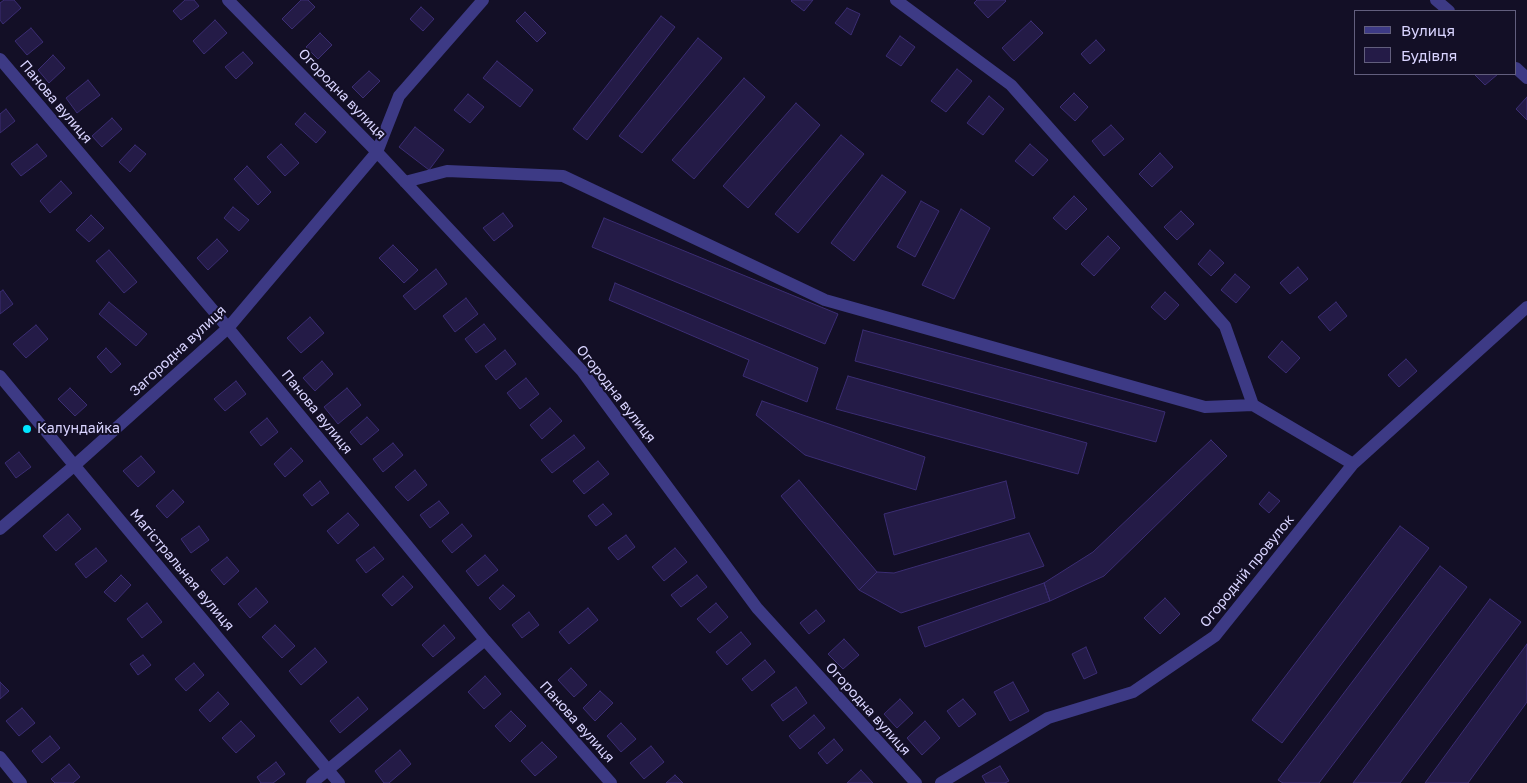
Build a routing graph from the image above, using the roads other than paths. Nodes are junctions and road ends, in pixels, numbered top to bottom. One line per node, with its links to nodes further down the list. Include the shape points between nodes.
1 (228, 0): 9 (street, Огородна вулиця)
2 (482, 0): 9 (street, Загородна вулиця, via 399,96)
3 (896, 0): 14 (street, via 1011,85 1225,326)
4 (1436, 0): 5 (street)
5 (1448, 10)
6 (0, 59): 12 (street, Панова вулиця)
7 (1517, 69): 8 (street)
8 (1527, 78)
9 (377, 152): 10 (street, Огородна вулиця); 12 (street, Загородна вулиця)
10 (405, 182): 14 (street, via 446,171 562,176 825,300 1205,407); 25 (street, Огородна вулиця, via 582,371 757,608)
11 (1527, 307): 15 (street, Огородній провулок)
12 (228, 328): 16 (street, Загородна вулиця); 18 (street, Панова вулиця)
13 (0, 376): 16 (street, Магістральная вулиця)
14 (1253, 405): 15 (street)
15 (1353, 464): 26 (street, Огородній провулок, via 1215,636 1133,692 1048,718)
16 (75, 466): 17 (street, Загородна вулиця); 20 (street, Магістральная вулиця)
17 (0, 529)
18 (485, 640): 20 (street); 24 (street, Панова вулиця)
19 (0, 757): 21 (street)
20 (328, 770): 22 (street); 23 (street, Магістральная вулиця)
21 (21, 783)
22 (312, 783)
23 (339, 783)
24 (611, 783)
25 (916, 783)
26 (941, 783)

